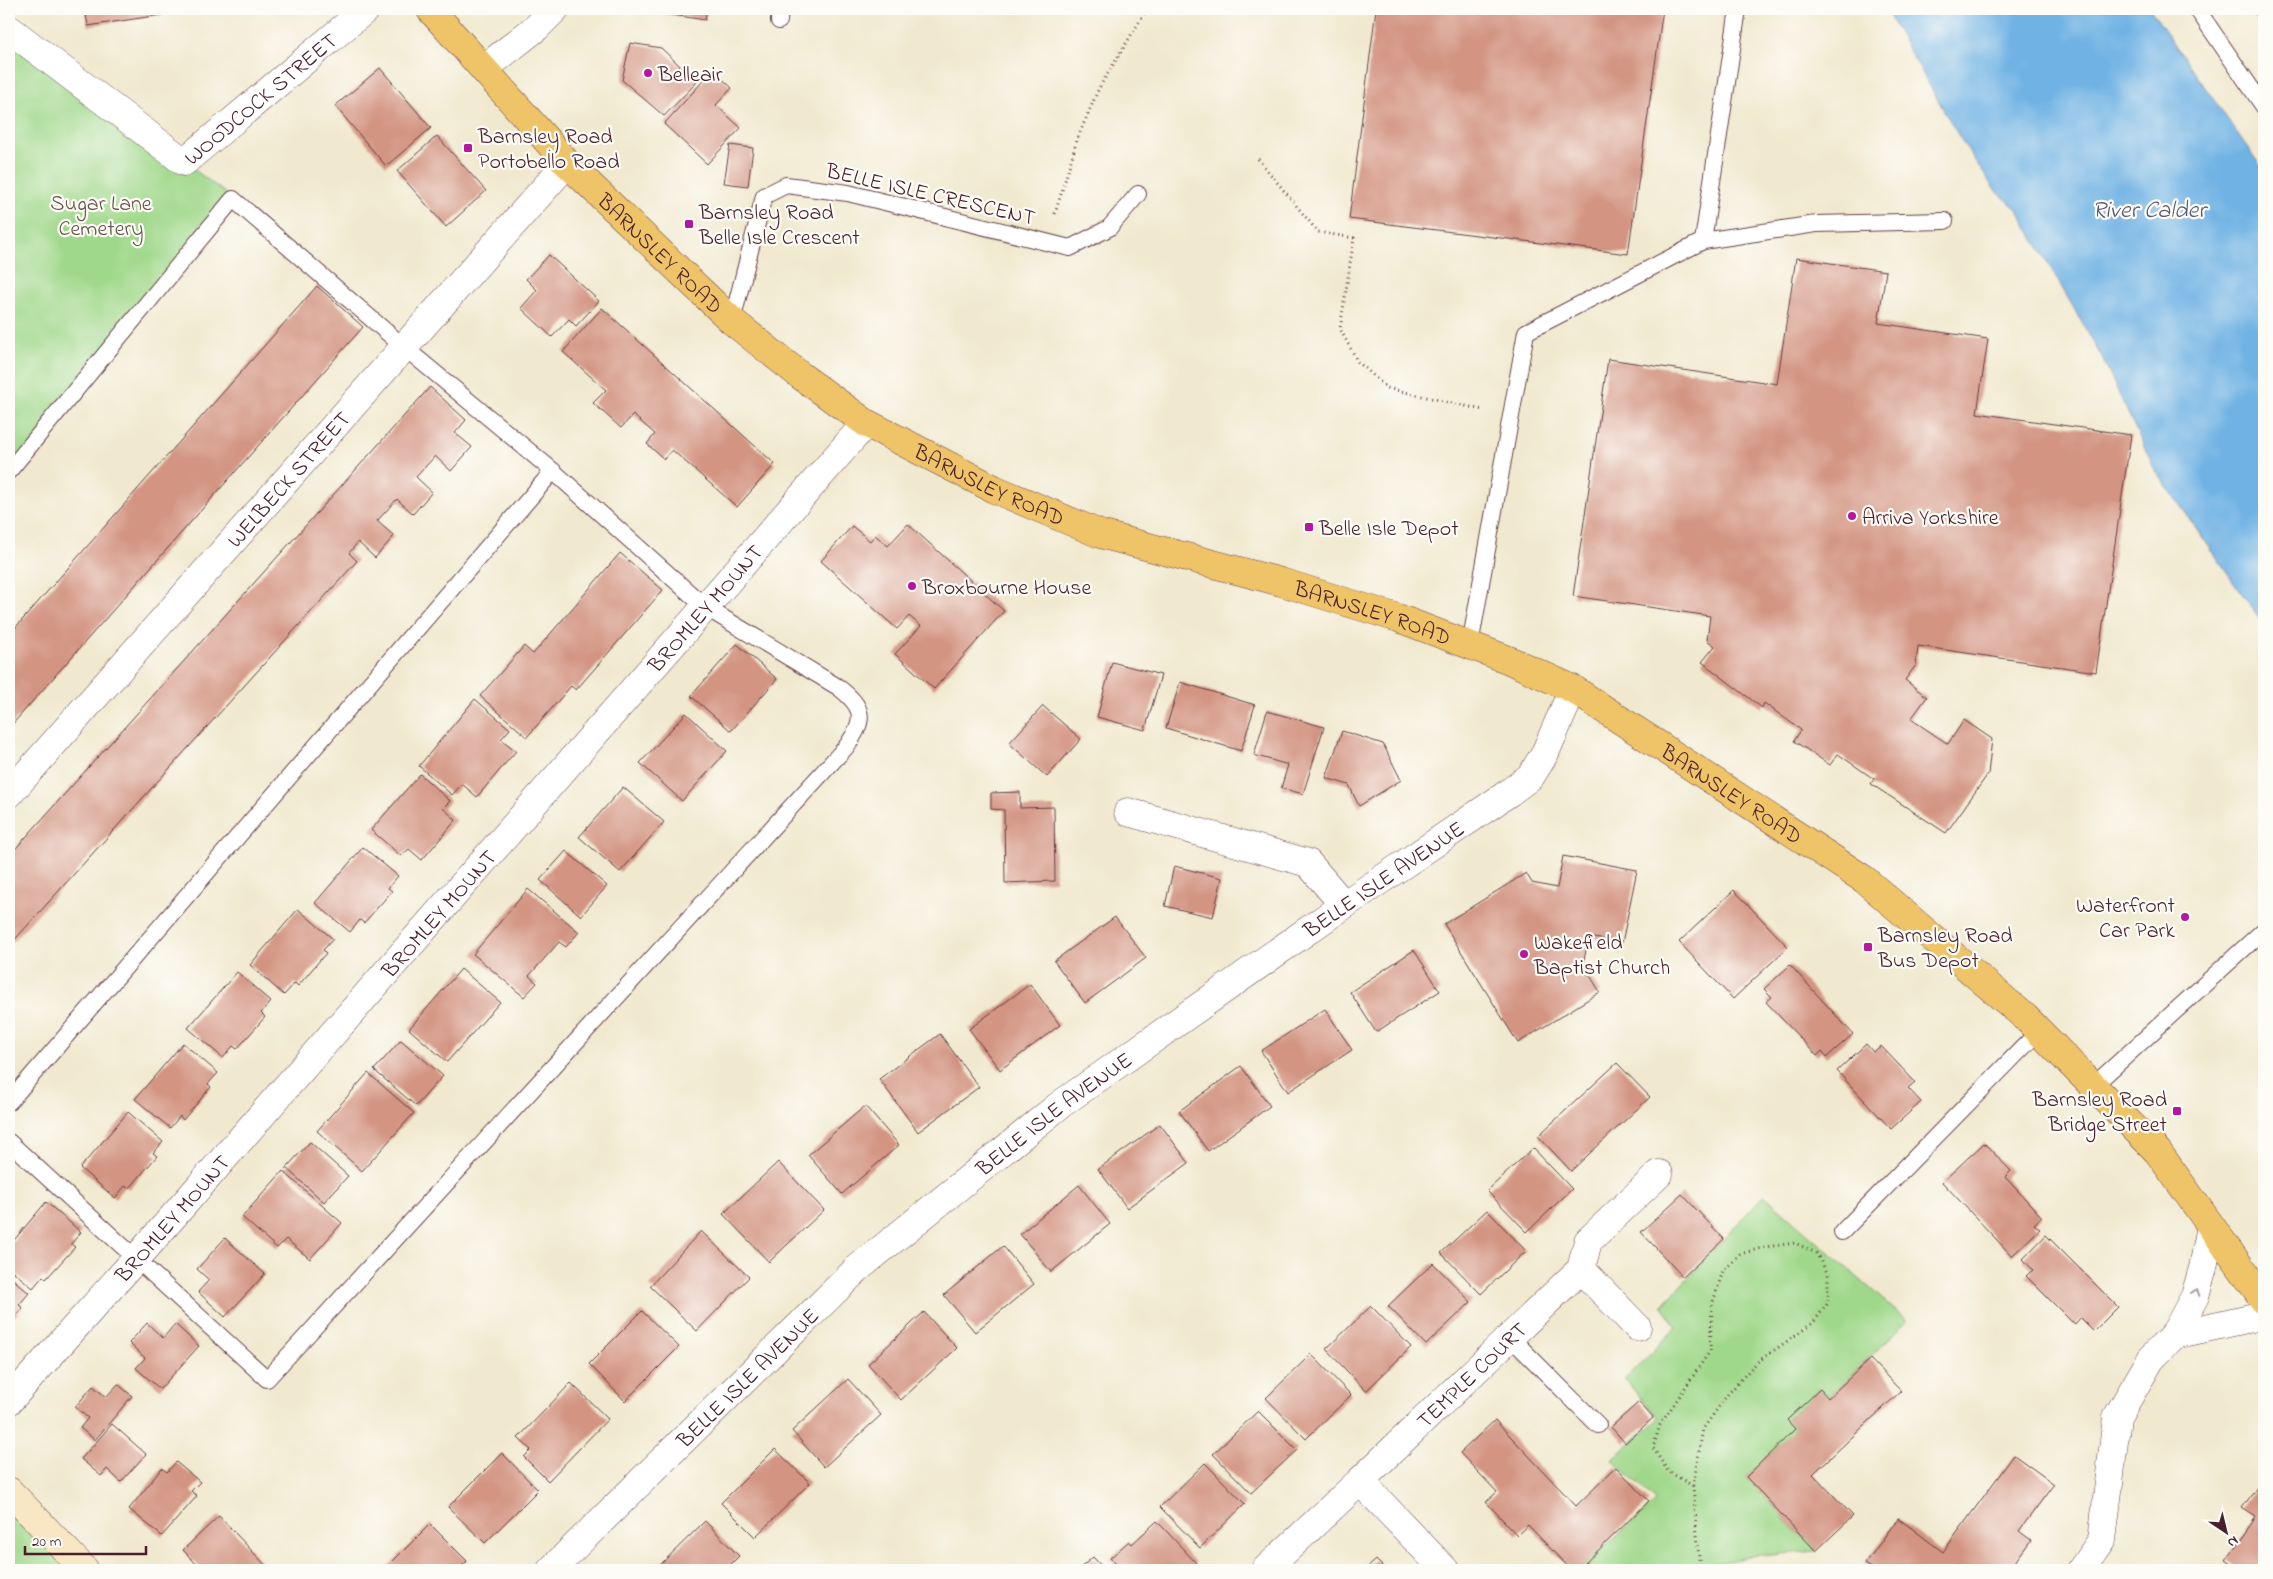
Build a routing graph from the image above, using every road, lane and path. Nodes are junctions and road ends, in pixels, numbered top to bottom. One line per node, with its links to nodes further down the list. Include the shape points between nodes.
1 (366, 9): 7 (street, WOODCOCK STREET, via 184,162)
2 (430, 9): 8 (main road, BARNSLEY ROAD)
3 (554, 9): 8 (street, via 537,27)
4 (1147, 9): 15 (path, via 1099,88 1078,137)
5 (1738, 9): 14 (lane)
6 (2197, 9): 9 (lane)
7 (9, 29)
8 (485, 68): 11 (main road, BARNSLEY ROAD)
9 (2264, 107)
10 (1258, 159): 18 (path, via 1318,232 1354,238 1340,329 1358,362 1386,388)
11 (568, 162): 16 (main road, BARNSLEY ROAD); 17 (street, WELBECK STREET)
12 (1138, 194): 15 (lane, BELLE ISLE CRESCENT, via 1109,228 1070,248)
13 (1945, 221): 14 (lane, via 1816,224)
14 (1703, 241): 18 (lane, via 1526,332)
15 (1047, 242): 16 (lane, BELLE ISLE CRESCENT, via 848,192 786,185 764,196)
16 (732, 321): 19 (main road, BARNSLEY ROAD, via 800,376)
17 (405, 348): 20 (lane, via 234,199); 21 (lane); 25 (street, WELBECK STREET)
18 (1511, 416): 23 (lane)
19 (866, 423): 22 (street, BROMLEY MOUNT); 23 (main road, BARNSLEY ROAD, via 994,489 1100,534 1281,582 1398,618)
20 (9, 471)
21 (553, 471): 22 (lane); 31 (lane)
22 (704, 607): 36 (street, BROMLEY MOUNT); 36 (lane, via 838,687 854,700 860,716 857,732 846,747 267,1379)
23 (1470, 645): 24 (main road, BARNSLEY ROAD)
24 (1573, 689): 27 (street, BELLE ISLE AVENUE, via 1545,753 1531,776); 29 (main road, BARNSLEY ROAD, via 1865,880)
25 (9, 794)
26 (1128, 812): 27 (street, via 1308,863)
27 (1344, 905): 49 (street, BELLE ISLE AVENUE, via 1061,1104 857,1269)
28 (2264, 930): 30 (lane)
29 (2039, 1031): 30 (main road, BARNSLEY ROAD); 35 (lane)
30 (2093, 1086): 34 (main road, BARNSLEY ROAD, via 2158,1152)
31 (9, 1102)
32 (9, 1142): 36 (lane)
33 (1659, 1174): 37 (street, via 1588,1241)
34 (2211, 1226): 38 (main road, BARNSLEY ROAD); 41 (street, one-way to 34, via 2195,1296 2204,1268)
35 (1842, 1232)
36 (136, 1259): 43 (street, BROMLEY MOUNT)
37 (1581, 1269): 40 (street); 42 (street, TEMPLE COURT)
38 (2264, 1300)
39 (2264, 1315): 41 (street)
40 (1637, 1327)
41 (2174, 1335): 53 (street, via 2151,1359 2117,1417 2102,1540)
42 (1510, 1337): 44 (lane); 45 (street, TEMPLE COURT)
43 (9, 1401)
44 (1598, 1425)
45 (1360, 1481): 50 (street, TEMPLE COURT); 51 (street)
46 (1693, 1486): 46 (path, via 1668,1471 1653,1448 1660,1425 1710,1351 1712,1305 1723,1272 1740,1254 1794,1243 1816,1253 1828,1274 1828,1303 1813,1323 1756,1363 1728,1394 1703,1430); 52 (path)
47 (9, 1491): 48 (street)
48 (84, 1570)
49 (551, 1570)
50 (1265, 1570)
51 (1445, 1570)
52 (1700, 1570)
53 (2081, 1570)

